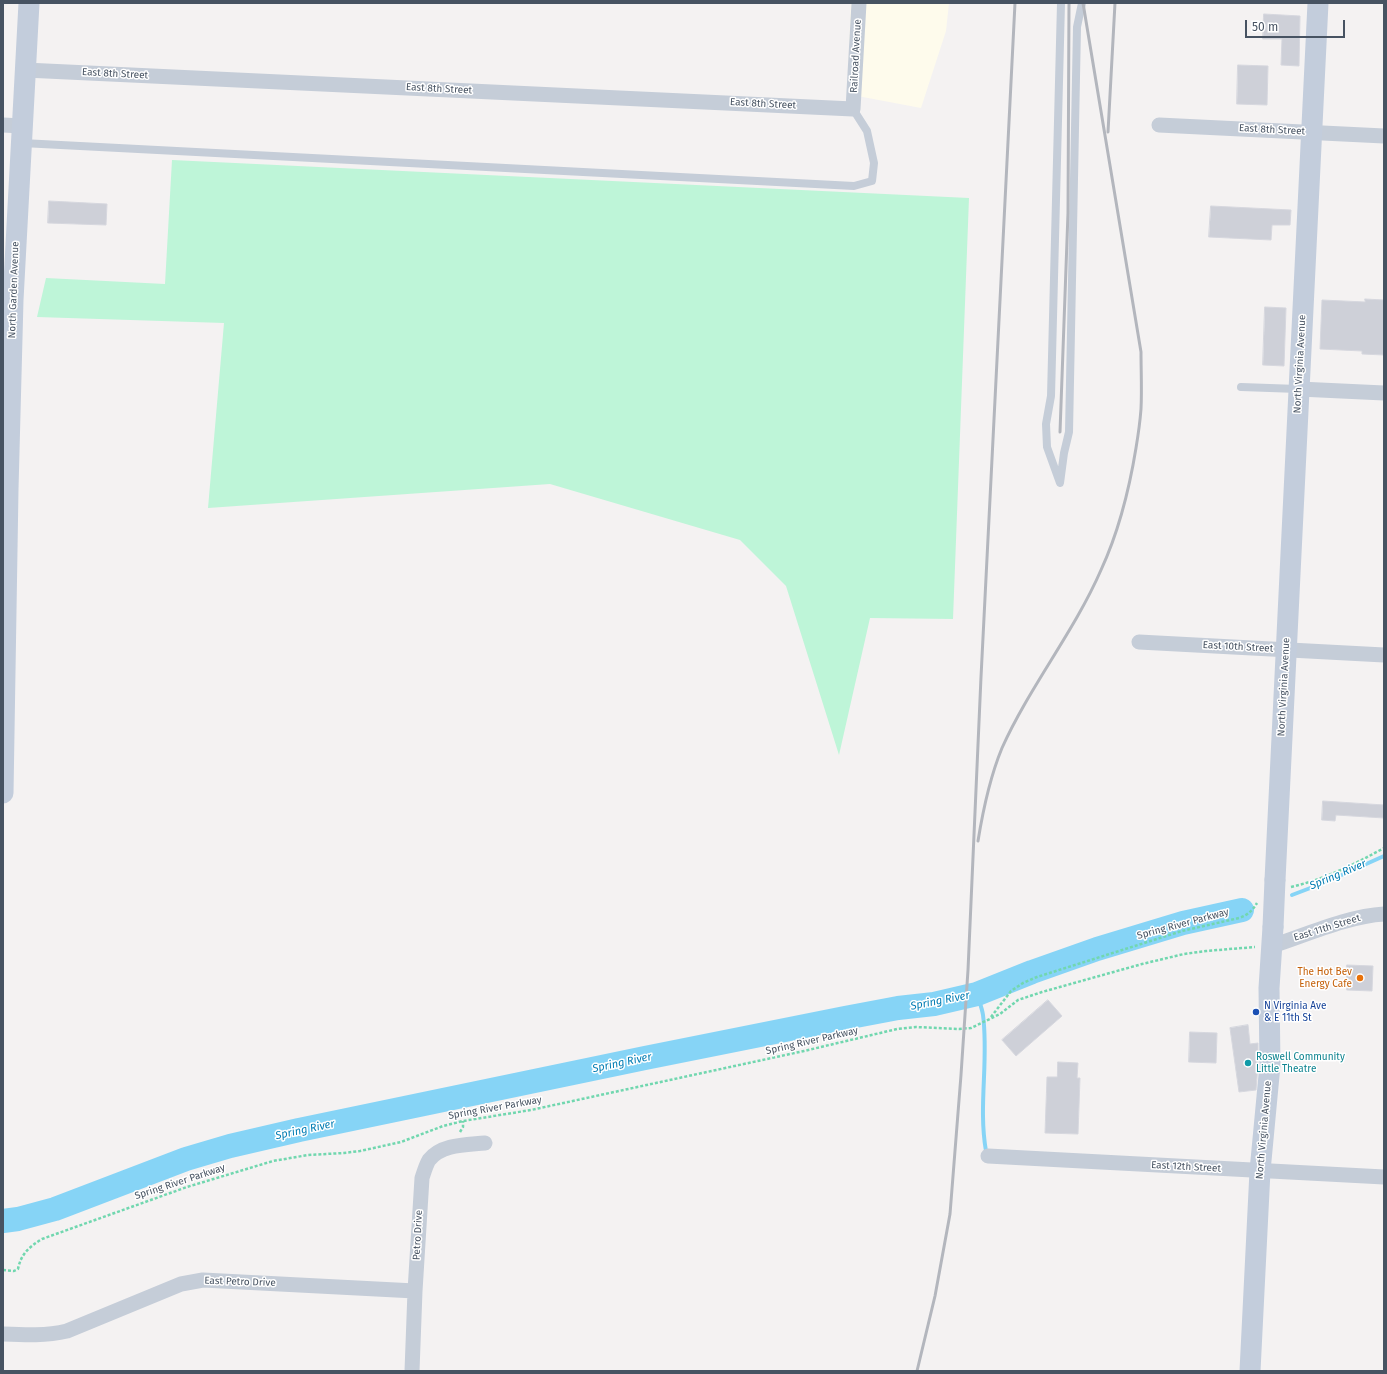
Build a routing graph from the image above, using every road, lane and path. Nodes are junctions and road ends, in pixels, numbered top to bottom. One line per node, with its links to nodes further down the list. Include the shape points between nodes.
1 (28, 3): 6 (street, North Garden Avenue)
2 (859, 3): 7 (street, Railroad Avenue)
3 (1062, 3): 4 (lane, via 1051,396 1046,424 1047,447 1060,483 1069,432 1077,27)
4 (1082, 3)
5 (1318, 3): 10 (street, North Virginia Avenue)
6 (25, 70): 7 (street, East 8th Street); 9 (street, North Garden Avenue)
7 (853, 109): 9 (lane, via 867,131 874,163 872,181 854,186)
8 (1159, 125): 10 (street, East 8th Street)
9 (15, 131): 15 (street, North Garden Avenue, via 14,300)
10 (1311, 132): 11 (street, East 8th Street); 13 (street, North Virginia Avenue)
11 (1384, 136)
12 (1241, 387): 13 (lane)
13 (1299, 389): 14 (street); 17 (street, North Virginia Avenue)
14 (1384, 393)
15 (4, 619): 19 (street, North Garden Avenue)
16 (1140, 642): 17 (street, East 10th Street)
17 (1285, 650): 18 (street, East 10th Street); 21 (street, North Virginia Avenue)
18 (1384, 654)
19 (3, 793)
20 (1384, 848): 21 (path, via 1319,880)
21 (1280, 884): 24 (street, North Virginia Avenue, bridge)
22 (1258, 902): 25 (path, Spring River Parkway, via 1246,916 1182,931 1029,980 1011,992)
23 (1384, 914): 24 (street, East 11th Street)
24 (1272, 936): 25 (path, Spring River Parkway, via 1142,964 1025,997); 28 (street, North Virginia Avenue, via 1270,1065)
25 (990, 1020): 30 (path, Spring River Parkway, via 959,1029 897,1029 812,1050 531,1110 456,1123 400,1142 360,1151 273,1161 187,1187 42,1239 26,1250 18,1269)
26 (485, 1143): 31 (street, Petro Drive, via 448,1148 434,1155 425,1168 420,1191)
27 (988, 1156): 28 (street, East 12th Street)
28 (1260, 1171): 29 (street, East 12th Street); 34 (street, North Virginia Avenue)
29 (1384, 1177)
30 (3, 1270)
31 (415, 1291): 32 (street, East Petro Drive, via 220,1280 197,1281 181,1284 67,1331 43,1335); 33 (street, Petro Drive)
32 (3, 1334)
33 (412, 1371)
34 (1250, 1371)

